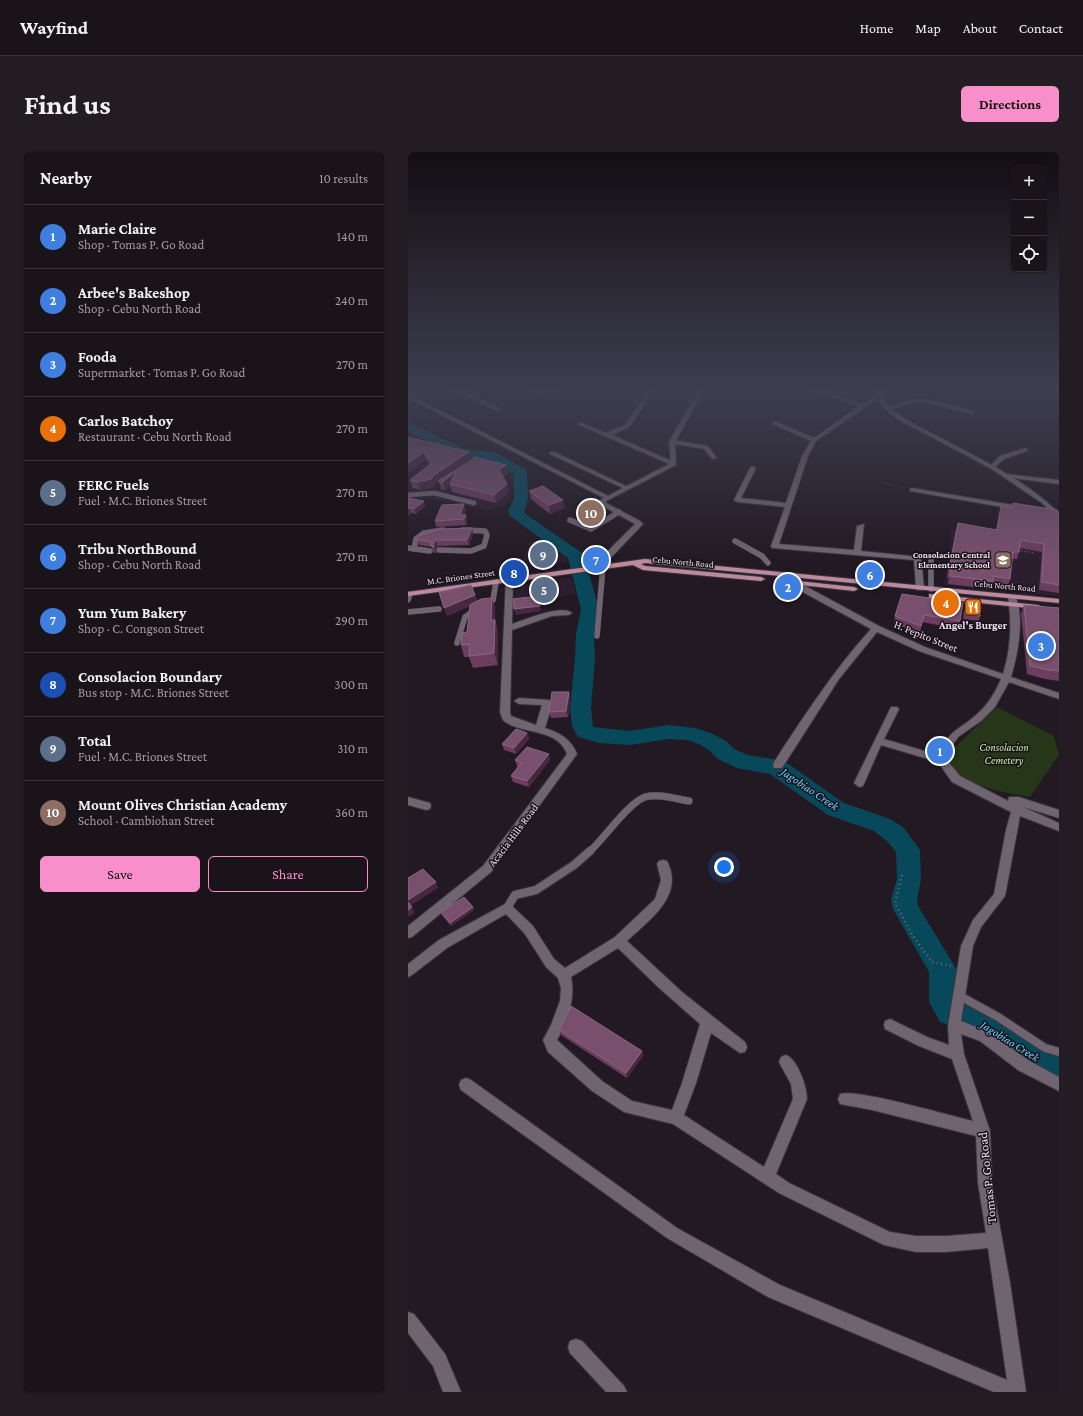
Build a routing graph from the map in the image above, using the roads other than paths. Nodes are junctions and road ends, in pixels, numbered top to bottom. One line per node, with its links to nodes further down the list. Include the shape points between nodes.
1 (508, 447): 20 (street)
2 (634, 447): 10 (street)
3 (672, 447): 10 (street)
4 (705, 447): 9 (street)
5 (810, 447): 22 (street)
6 (954, 447): 11 (street)
7 (1025, 450): 11 (street, via 1009,454)
8 (552, 453): 16 (street)
9 (714, 458)
10 (674, 464): 16 (street)
11 (992, 467): 13 (street)
12 (752, 468): 22 (street, via 736,500)
13 (1006, 476): 14 (street); 24 (street, via 1044,502)
14 (1059, 482)
15 (438, 486): 18 (lane)
16 (627, 488): 20 (street)
17 (912, 490): 24 (street)
18 (434, 493): 19 (lane); 21 (lane)
19 (408, 495)
20 (608, 498): 23 (street, via 603,500 603,504)
21 (474, 503)
22 (788, 505): 34 (street, via 775,546)
23 (619, 512): 25 (lane, via 591,529); 38 (street, via 639,524)
24 (1057, 515)
25 (570, 520)
26 (861, 526): 34 (street)
27 (452, 530): 31 (lane, via 424,532 416,539)
28 (460, 530): 32 (lane, via 485,532 487,535 484,546 471,551)
29 (735, 541): 37 (lane, via 762,556)
30 (408, 548): 31 (lane)
31 (414, 549): 33 (lane)
32 (439, 550)
33 (430, 551)
34 (857, 552): 42 (street, via 918,559)
35 (931, 561): 43 (lane)
36 (635, 563): 38 (main road, M.C. Briones Street); 41 (main road, Cebu North Road, via 643,568); 42 (main road, Cebu North Road, via 645,560)
37 (768, 563)
38 (600, 566): 39 (main road, M.C. Briones Street); 53 (lane)
39 (509, 580): 40 (main road, M.C. Briones Street); 51 (street)
40 (496, 582): 44 (main road, M.C. Briones Street); 54 (lane, via 493,600 465,617)
41 (791, 582): 45 (main road, Cebu North Road); 52 (street, H. Pepito Street)
42 (920, 588): 43 (main road, Cebu North Road)
43 (931, 589): 45 (main road, Cebu North Road)
44 (409, 596)
45 (1013, 601): 46 (main road, Cebu North Road); 47 (main road, Cebu North Road); 55 (street, via 1015,630)
46 (1059, 601)
47 (1059, 608)
48 (439, 609): 49 (lane)
49 (408, 612)
50 (568, 614): 51 (street, via 551,614)
51 (508, 628): 59 (street, via 506,712 508,718 515,722)
52 (876, 628): 55 (street, H. Pepito Street, via 922,649); 62 (street, via 852,653 823,693)
53 (597, 636)
54 (457, 643)
55 (1007, 679): 56 (street, H. Pepito Street); 61 (street, via 997,699 981,716 952,737)
56 (1059, 696)
57 (518, 701): 59 (street, via 546,702)
58 (894, 709): 60 (street)
59 (540, 728): 72 (street, Acacia Hills Road, via 564,741 571,747 572,754 487,869)
60 (879, 741): 61 (street); 63 (street)
61 (940, 760): 67 (street, via 956,779 987,795)
62 (778, 765)
63 (859, 783)
64 (689, 800): 71 (lane, via 645,797 630,808 597,845 574,865 536,890 515,895)
65 (408, 801): 66 (street)
66 (426, 806)
67 (1018, 806): 68 (street); 69 (street); 76 (street, Tomas P. Go Road, via 999,896 977,924 967,946)
68 (1059, 814)
69 (1059, 827)
70 (663, 864): 73 (street, via 668,880 660,902)
71 (507, 908): 74 (street, via 443,944); 75 (street, via 529,930 550,963)
72 (408, 933)
73 (619, 941): 75 (street); 77 (street)
74 (408, 971)
75 (564, 975): 87 (street, via 566,1001 550,1040 553,1047 596,1086 629,1107)
76 (957, 998): 78 (street, Tomas P. Go Road); 81 (lane, via 998,1017 1045,1048)
77 (707, 1023): 80 (street); 87 (street)
78 (955, 1024): 82 (street, Tomas P. Go Road); 84 (street, via 971,1028 989,1038 1023,1065)
79 (890, 1025): 82 (street, via 924,1042)
80 (740, 1047)
81 (1059, 1052)
82 (957, 1054): 88 (street, Tomas P. Go Road)
83 (786, 1062): 89 (street, via 801,1089 800,1099)
84 (1059, 1084)
85 (466, 1085): 95 (street, via 672,1233 774,1291)
86 (845, 1099): 88 (street, via 872,1103)
87 (676, 1118): 89 (street)
88 (983, 1131): 90 (street, Tomas P. Go Road, via 985,1183)
89 (767, 1177): 90 (street, via 889,1240 916,1244 946,1244)
90 (994, 1240): 95 (street, Tomas P. Go Road)
91 (408, 1320): 93 (street, via 439,1360)
92 (576, 1348): 94 (street)
93 (452, 1392)
94 (618, 1392)
95 (1016, 1392)

